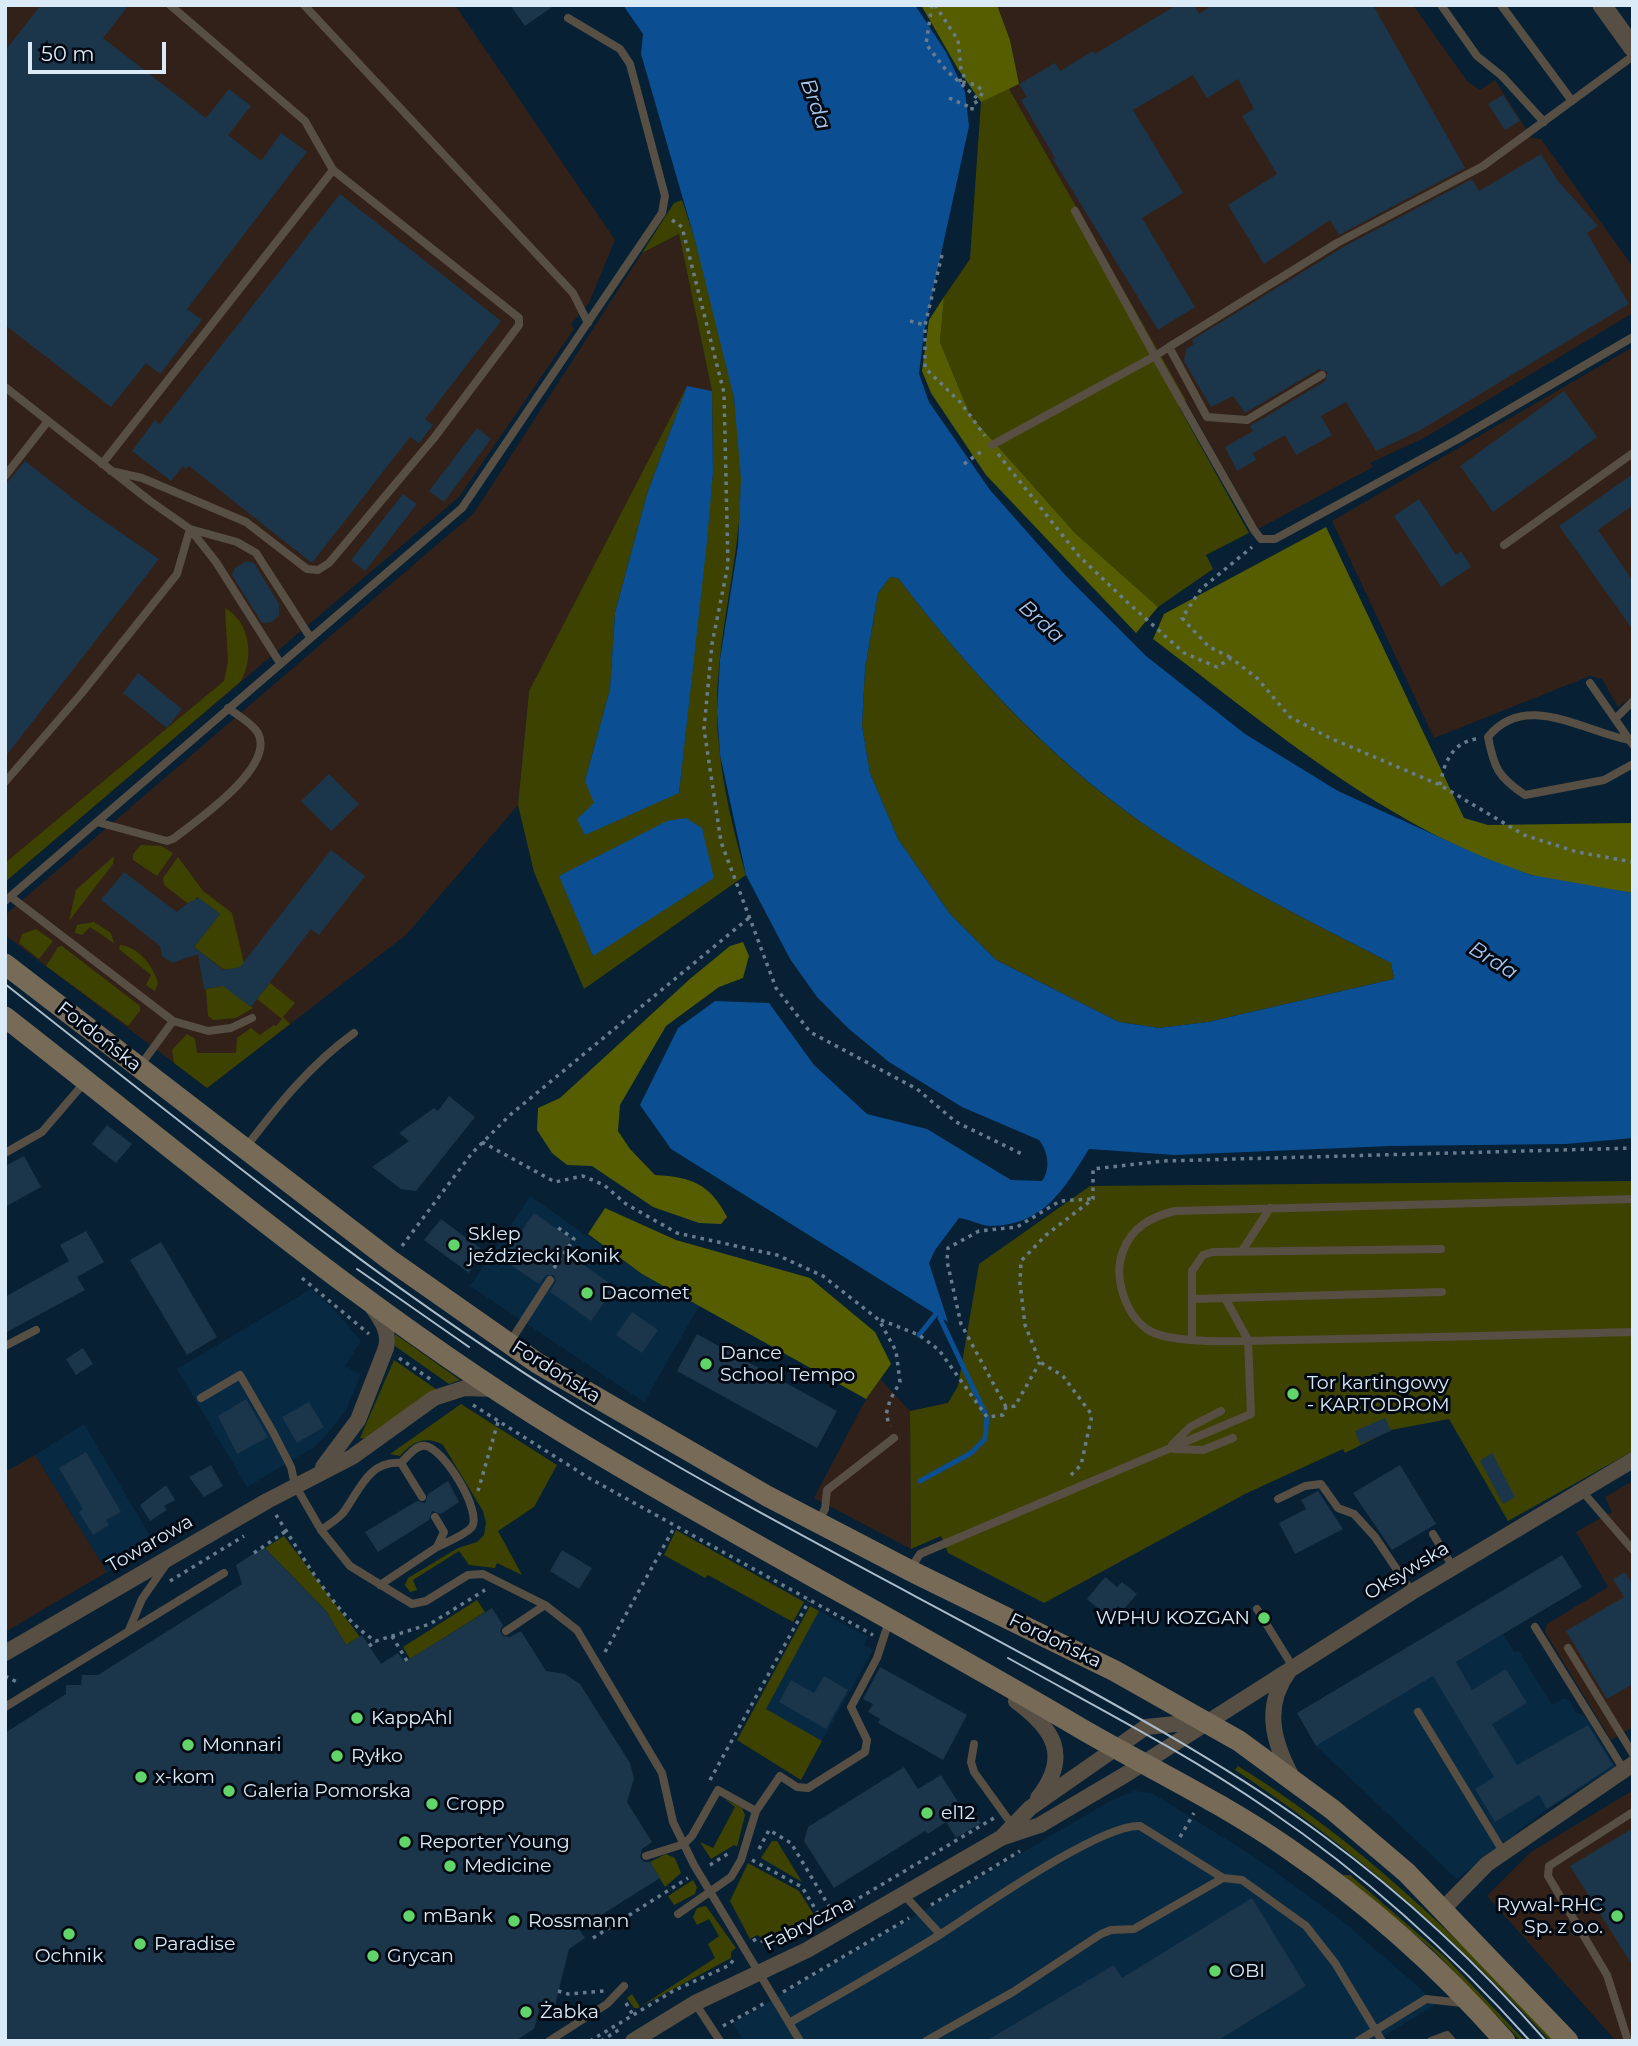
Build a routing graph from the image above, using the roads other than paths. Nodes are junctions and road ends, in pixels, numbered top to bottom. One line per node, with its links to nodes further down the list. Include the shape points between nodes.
1 (170, 5): 11 (lane, via 305,121)
2 (304, 5): 13 (lane, via 573,293)
3 (1441, 5): 10 (lane, via 1476,56 1502,76)
4 (1501, 5): 9 (lane)
5 (1602, 5): 7 (street)
6 (568, 18): 13 (lane, via 620,50 630,64 665,196 662,212)
7 (1633, 48)
8 (1633, 56): 9 (lane)
9 (1572, 101): 10 (lane)
10 (1544, 122): 15 (lane, via 1483,166 1338,243)
11 (333, 170): 22 (lane); 23 (lane, via 519,318 516,331 434,438 329,563 318,570 307,569 246,522 142,478)
12 (1075, 211): 16 (lane)
13 (588, 323): 27 (lane, via 463,508)
14 (1633, 337): 16 (lane, via 1276,539 1261,539)
15 (1169, 347): 16 (lane); 17 (lane, via 1207,417 1247,420)
16 (1155, 356): 20 (lane)
17 (1322, 375)
18 (5, 387): 19 (lane)
19 (48, 421): 22 (lane); 24 (lane)
20 (992, 445)
21 (1633, 453): 26 (lane)
22 (102, 464): 23 (lane)
23 (111, 471): 25 (lane)
24 (5, 476)
25 (190, 529): 27 (lane, via 237,542 256,553); 28 (lane); 35 (lane, via 177,573)
26 (1504, 545)
27 (310, 637): 28 (lane)
28 (280, 663): 31 (lane)
29 (1590, 683): 32 (lane)
30 (1633, 701): 32 (lane)
31 (228, 708): 36 (lane); 36 (lane, via 257,730 260,740 255,762 243,780 167,841)
32 (1615, 719): 33 (lane)
33 (1631, 743): 34 (lane, via 1535,713 1500,722 1488,737 1493,766 1525,795 1604,780)
34 (1633, 764)
35 (5, 782)
36 (97, 822): 37 (lane)
37 (8, 899): 41 (lane)
38 (5, 964): 43 (main road, Fordońska)
39 (5, 1017): 44 (main road)
40 (252, 1018): 41 (lane, via 231,1028 208,1031)
41 (173, 1021): 43 (lane)
42 (354, 1033): 45 (lane, via 322,1056)
43 (139, 1068): 45 (main road, Fordońska)
44 (86, 1080): 46 (lane, via 42,1132); 55 (main road)
45 (244, 1150): 60 (main road, Fordońska)
46 (5, 1153)
47 (1633, 1199): 48 (lane)
48 (1270, 1208): 50 (lane); 58 (lane, via 1175,1211 1143,1223 1125,1244 1118,1262 1119,1283 1135,1317 1164,1336)
49 (1441, 1249): 50 (lane)
50 (1242, 1251): 54 (lane, via 1203,1255 1192,1271)
51 (551, 1276): 60 (lane)
52 (1442, 1292): 53 (lane)
53 (1225, 1298): 54 (lane); 59 (lane)
54 (1192, 1299): 58 (lane)
55 (368, 1300): 62 (main road); 70 (street, Towarowa, via 385,1326 386,1348 358,1420)
56 (36, 1330): 61 (lane)
57 (1633, 1332): 59 (lane)
58 (1192, 1338): 59 (lane)
59 (1248, 1340): 67 (lane, via 1251,1414)
60 (509, 1343): 76 (main road, Fordońska, via 699,1458)
61 (5, 1346)
62 (494, 1390): 70 (street, Towarowa, via 449,1390 352,1457); 91 (main road)
63 (201, 1398): 71 (lane, via 240,1375 291,1467)
64 (1221, 1411): 67 (lane, via 1190,1427)
65 (894, 1438): 76 (lane, via 827,1490)
66 (1233, 1438): 67 (lane, via 1203,1450)
67 (1167, 1449): 83 (lane, via 920,1554)
68 (1633, 1460): 72 (street, Oksywska)
69 (401, 1463): 73 (lane); 77 (lane, via 388,1462 362,1479 340,1517); 79 (lane, via 419,1446 439,1451 472,1504 472,1528)
70 (317, 1474): 71 (street, Towarowa)
71 (295, 1485): 77 (lane); 81 (street, Towarowa)
72 (1582, 1490): 80 (lane); 82 (street, Oksywska)
73 (422, 1497)
74 (1278, 1499): 86 (lane, via 1321,1483 1338,1508 1354,1514 1375,1537)
75 (435, 1517): 79 (lane, via 443,1532)
76 (818, 1522): 83 (main road, Fordońska)
77 (321, 1530): 85 (lane, via 341,1558)
78 (1433, 1534): 82 (lane)
79 (437, 1547): 85 (lane)
80 (1633, 1550)
81 (173, 1555): 90 (lane, via 142,1598); 94 (street, Towarowa)
82 (1452, 1567): 86 (street, Oksywska)
83 (909, 1570): 99 (main road, Fordońska)
84 (224, 1573): 90 (lane)
85 (380, 1585): 87 (lane, via 403,1601 417,1604 468,1575 483,1574)
86 (1412, 1592): 96 (street, Oksywska)
87 (545, 1605): 92 (lane); 111 (lane, via 577,1630 643,1738 662,1773 673,1822)
88 (1258, 1609): 96 (lane)
89 (1535, 1627): 104 (lane)
90 (130, 1630): 97 (lane)
91 (885, 1630): 95 (main road); 107 (lane, via 877,1658 850,1707 867,1740 865,1752 808,1788 780,1776)
92 (506, 1631)
93 (1568, 1648): 102 (lane)
94 (5, 1653)
95 (967, 1663): 101 (main road); 106 (street, via 1034,1714 1050,1734 1054,1769)
96 (1293, 1667): 99 (street, Oksywska); 105 (street, via 1276,1693 1272,1723 1277,1746)
97 (5, 1707)
98 (1418, 1712): 112 (lane)
99 (1206, 1721): 101 (street, Fabryczna, via 1151,1725); 103 (street, Oksywska); 105 (main road)
100 (974, 1744): 109 (lane, via 974,1772)
101 (1116, 1748): 103 (main road); 106 (street, Fabryczna)
102 (1633, 1754)
103 (1144, 1763): 110 (street, Fabryczna, via 1040,1825); 123 (main road, via 1268,1835 1336,1883 1422,1954)
104 (1628, 1767): 112 (street)
105 (1295, 1782): 117 (main road, via 1368,1839)
106 (1030, 1808): 109 (street, Fabryczna)
107 (756, 1811): 111 (lane, via 718,1790); 115 (lane, via 731,1877)
108 (1633, 1812): 137 (lane, via 1549,1866 1548,1876 1606,1975)
109 (1013, 1826): 110 (street, Fabryczna)
110 (1001, 1838): 116 (street, Fabryczna)
111 (684, 1844): 113 (lane); 115 (lane)
112 (1504, 1853): 117 (street)
113 (646, 1856)
114 (1223, 1878): 119 (lane, via 1140,1826 1118,1828); 125 (lane, via 1242,1880 1306,1926 1335,1963); 130 (lane, via 1134,1929 1101,1934 1013,1992)
115 (711, 1893): 118 (lane); 120 (lane)
116 (905, 1896): 119 (lane); 120 (street, Fabryczna)
117 (1444, 1908): 136 (main road)
118 (678, 1914)
119 (940, 1934): 124 (lane)
120 (759, 1972): 122 (street, Fabryczna); 124 (lane)
121 (624, 1986): 126 (lane, via 607,2004)
122 (695, 2003): 127 (street, Fabryczna); 128 (lane)
123 (1482, 2015): 125 (lane, via 1461,2002 1426,1999); 135 (main road)
124 (789, 2023): 129 (lane)
125 (1375, 2031): 131 (lane); 132 (lane)
126 (549, 2041)
127 (633, 2041)
128 (720, 2041)
129 (800, 2041)
130 (926, 2041)
131 (1359, 2041)
132 (1382, 2041)
133 (1431, 2041): 134 (lane, via 1447,2035)
134 (1452, 2041)
135 (1505, 2041)
136 (1568, 2041)
137 (1629, 2041)

